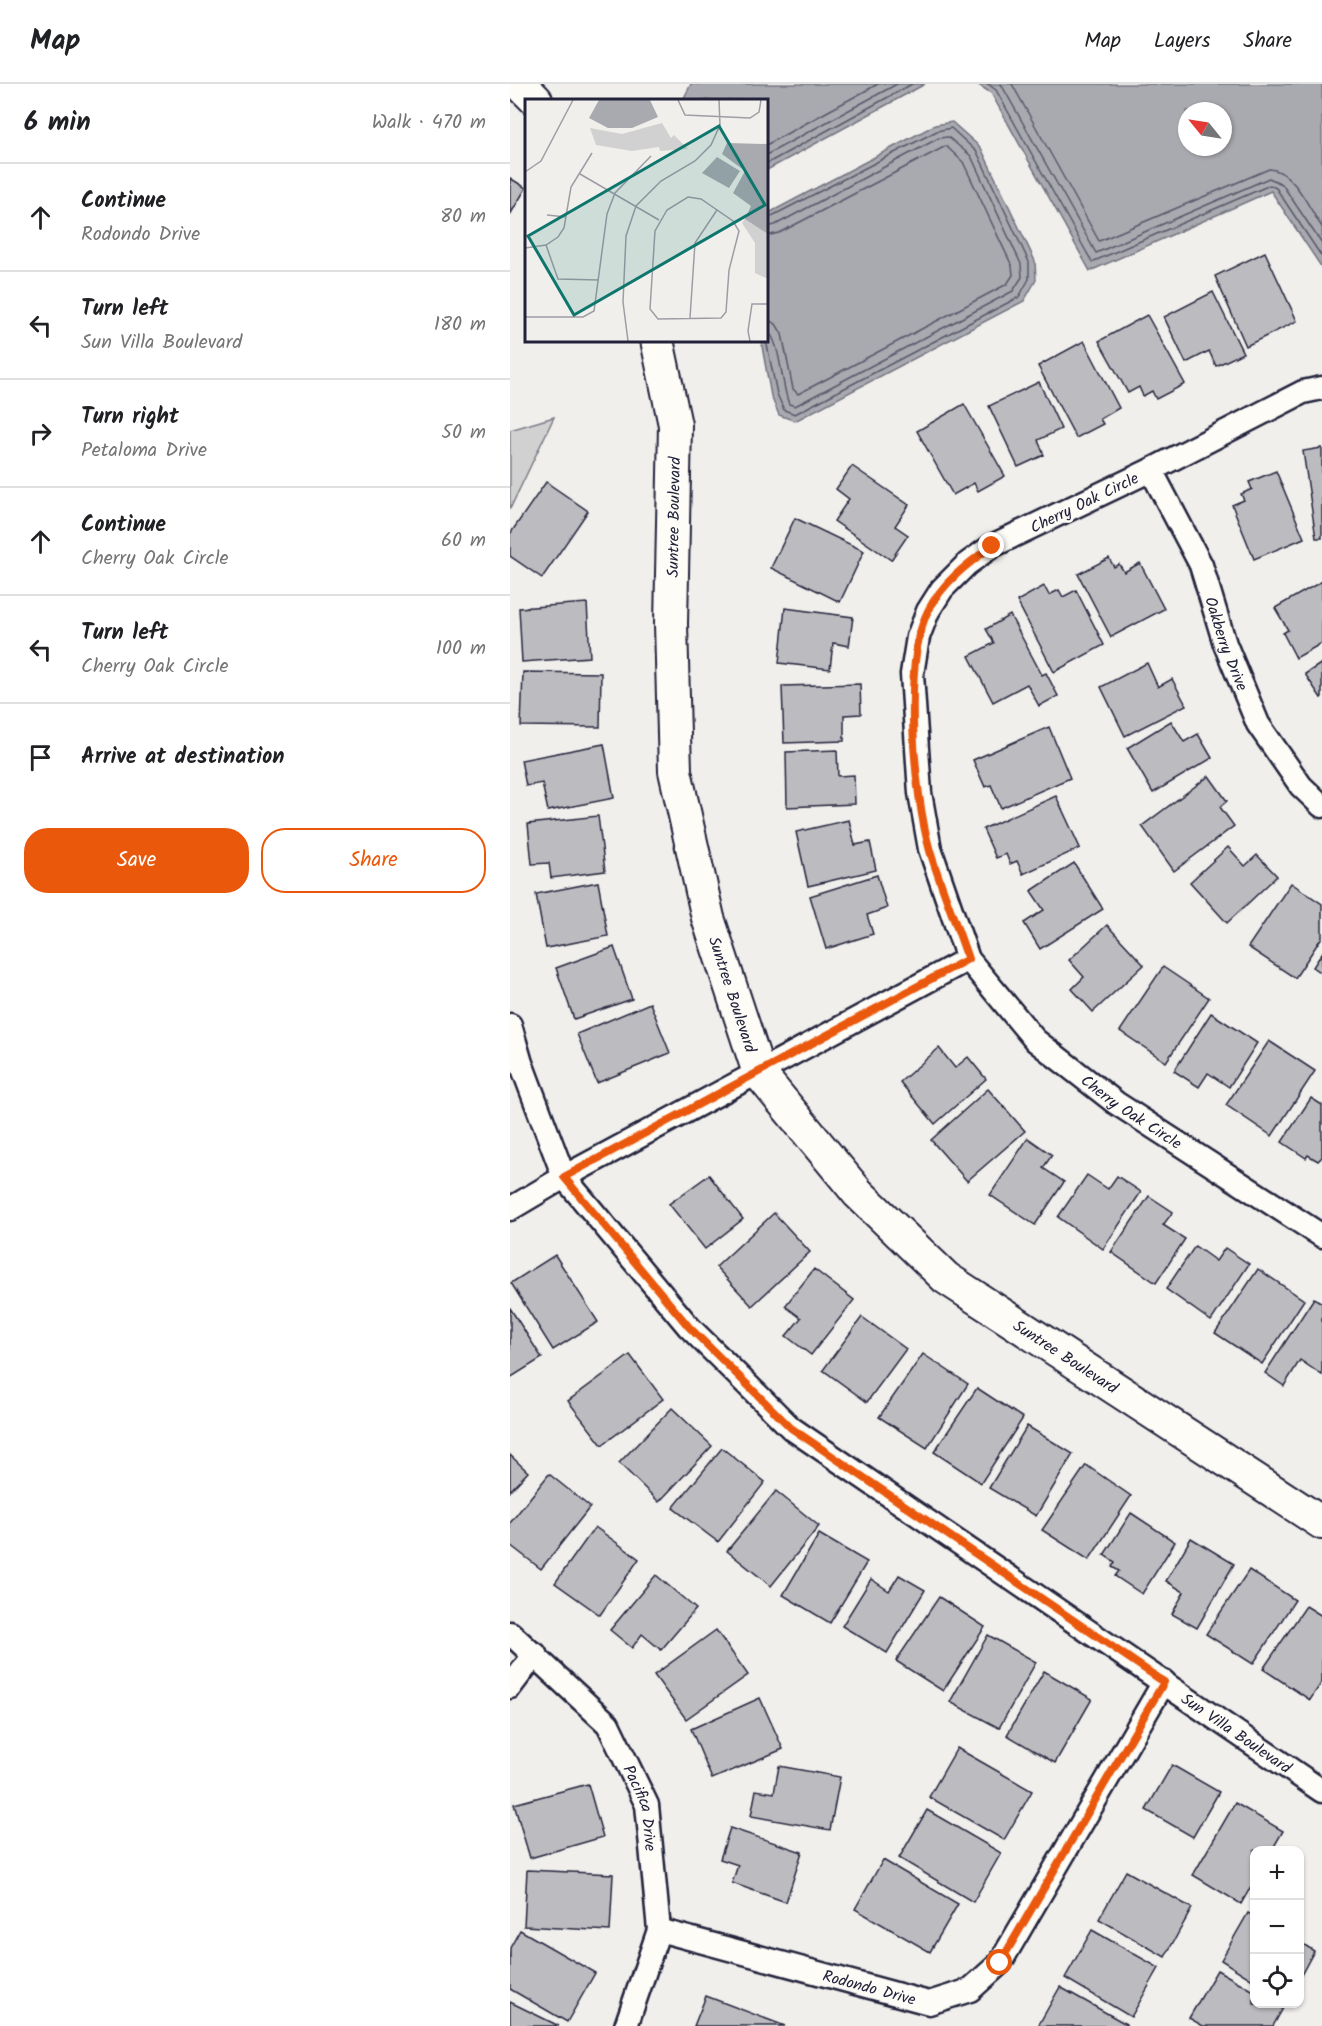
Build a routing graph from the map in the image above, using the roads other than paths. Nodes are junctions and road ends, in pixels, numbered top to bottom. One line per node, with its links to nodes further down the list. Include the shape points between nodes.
1 (520, 84): 2 (street)
2 (535, 99)
3 (657, 342): 9 (street, Suntree Boulevard, via 675,425 671,624 675,771 708,918)
4 (1322, 388): 5 (street, Cherry Oak Circle, via 1303,392)
5 (1150, 470): 6 (street, Oakberry Drive, via 1201,565 1224,645 1258,724 1301,786); 7 (street, Cherry Oak Circle, via 992,546 942,589 918,637 912,674 920,793 930,849)
6 (1322, 807)
7 (968, 959): 9 (street); 12 (street, Cherry Oak Circle, via 1035,1040 1116,1103)
8 (510, 1025): 10 (street, Sun Villa Boulevard)
9 (759, 1073): 10 (street); 13 (street, Suntree Boulevard, via 858,1193 946,1278)
10 (564, 1177): 11 (street); 16 (street, Sun Villa Boulevard, via 689,1327 791,1428)
11 (510, 1209)
12 (1322, 1236)
13 (1322, 1523)
14 (510, 1633): 15 (street, Pacifica Drive)
15 (535, 1654): 17 (street); 19 (street, Pacifica Drive, via 608,1724 647,1805)
16 (1164, 1682): 18 (street, Sun Villa Boulevard); 19 (street, Rodondo Drive, via 1000,1963 970,1990 929,2003)
17 (510, 1687)
18 (1322, 1791)
19 (659, 1930): 20 (street, Pacifica Drive)
20 (626, 2026)

